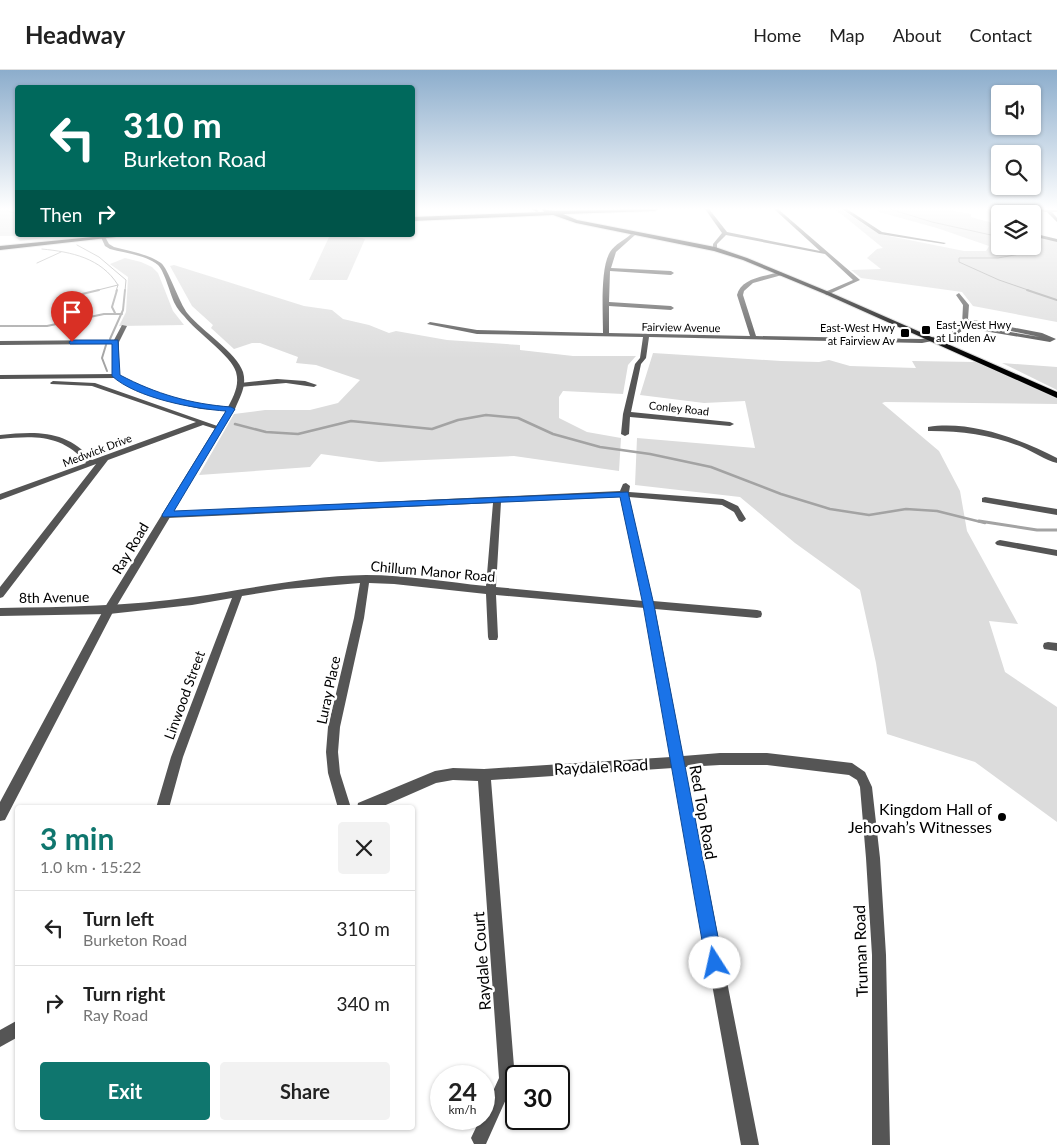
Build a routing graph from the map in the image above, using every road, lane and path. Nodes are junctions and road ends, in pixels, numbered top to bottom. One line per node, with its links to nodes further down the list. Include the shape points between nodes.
1 (150, 259): 25 (street, via 161,265 185,314 233,360 239,370)
2 (611, 259): 5 (street)
3 (743, 259): 7 (main road)
4 (833, 259): 8 (street, via 857,280)
5 (609, 269): 6 (street); 10 (street)
6 (671, 273)
7 (780, 274): 8 (main road); 17 (street, via 751,282 740,291)
8 (827, 293): 18 (main road)
9 (959, 294): 12 (street, via 966,306)
10 (607, 304): 11 (street); 15 (street)
11 (671, 308)
12 (966, 323): 12 (street, via 1050,340 1053,339 1042,335); 18 (street, Fairview Avenue, via 951,336)
13 (430, 324): 15 (street, Fairview Avenue, via 469,331)
14 (124, 326): 19 (street)
15 (606, 336): 16 (street, Fairview Avenue)
16 (646, 336): 17 (street, Fairview Avenue); 30 (street)
17 (754, 338): 18 (street, Fairview Avenue)
18 (932, 340): 28 (main road)
19 (116, 342): 20 (street); 23 (street)
20 (0, 343)
21 (107, 375): 22 (street); 23 (street); 27 (street)
22 (0, 377)
23 (120, 377): 27 (street); 29 (street, via 142,390 177,401 200,407)
24 (0, 383): 27 (street, via 86,383)
25 (240, 385): 26 (street, via 276,380); 29 (street, Ray Road)
26 (314, 385)
27 (104, 387): 31 (street)
28 (1057, 395)
29 (231, 409): 33 (street, Ray Road)
30 (627, 414): 32 (street, Conley Road); 35 (street)
31 (201, 423): 33 (street); 37 (street, Medwick Drive)
32 (730, 424)
33 (220, 428): 45 (street, Ray Road)
34 (931, 429): 38 (street, via 991,433 1019,442)
35 (625, 434)
36 (0, 437): 39 (street, via 32,435 58,438 78,449)
37 (104, 459): 39 (street, Medwick Drive); 51 (street)
38 (1057, 461)
39 (91, 464): 41 (street, Medwick Drive)
40 (625, 490): 42 (street); 46 (street, via 723,502 735,507); 53 (street, Red Top Road)
41 (0, 497)
42 (497, 500): 45 (street); 50 (street)
43 (985, 500): 44 (street)
44 (1057, 512)
45 (167, 515): 54 (street, Ray Road)
46 (742, 519)
47 (1000, 543): 48 (street)
48 (1057, 553)
49 (365, 579): 50 (street, Chillum Manor Road); 52 (street, Chillum Manor Road); 62 (street, Luray Place, via 334,727 334,773)
50 (491, 589): 53 (street, Chillum Manor Road); 57 (street)
51 (0, 594)
52 (238, 594): 54 (street, Chillum Manor Road); 61 (street, Linwood Street, via 174,764)
53 (649, 605): 56 (street, Chillum Manor Road); 58 (street, Red Top Road)
54 (108, 610): 55 (street, 8th Avenue); 64 (street, Ray Road)
55 (0, 612)
56 (757, 614)
57 (493, 637)
58 (678, 762): 59 (street, Raydale Road, via 767,759); 60 (street, Raydale Road); 68 (street, Red Top Road)
59 (846, 768): 69 (street, Truman Road, via 857,772 864,780 871,838 879,955)
60 (484, 775): 63 (street, Raydale Road, via 436,777); 67 (street, Raydale Court, via 507,1079)
61 (163, 805)
62 (344, 805)
63 (370, 805)
64 (0, 815)
65 (15, 1030): 66 (street)
66 (0, 1039)
67 (480, 1138)
68 (750, 1145)
69 (881, 1145)

